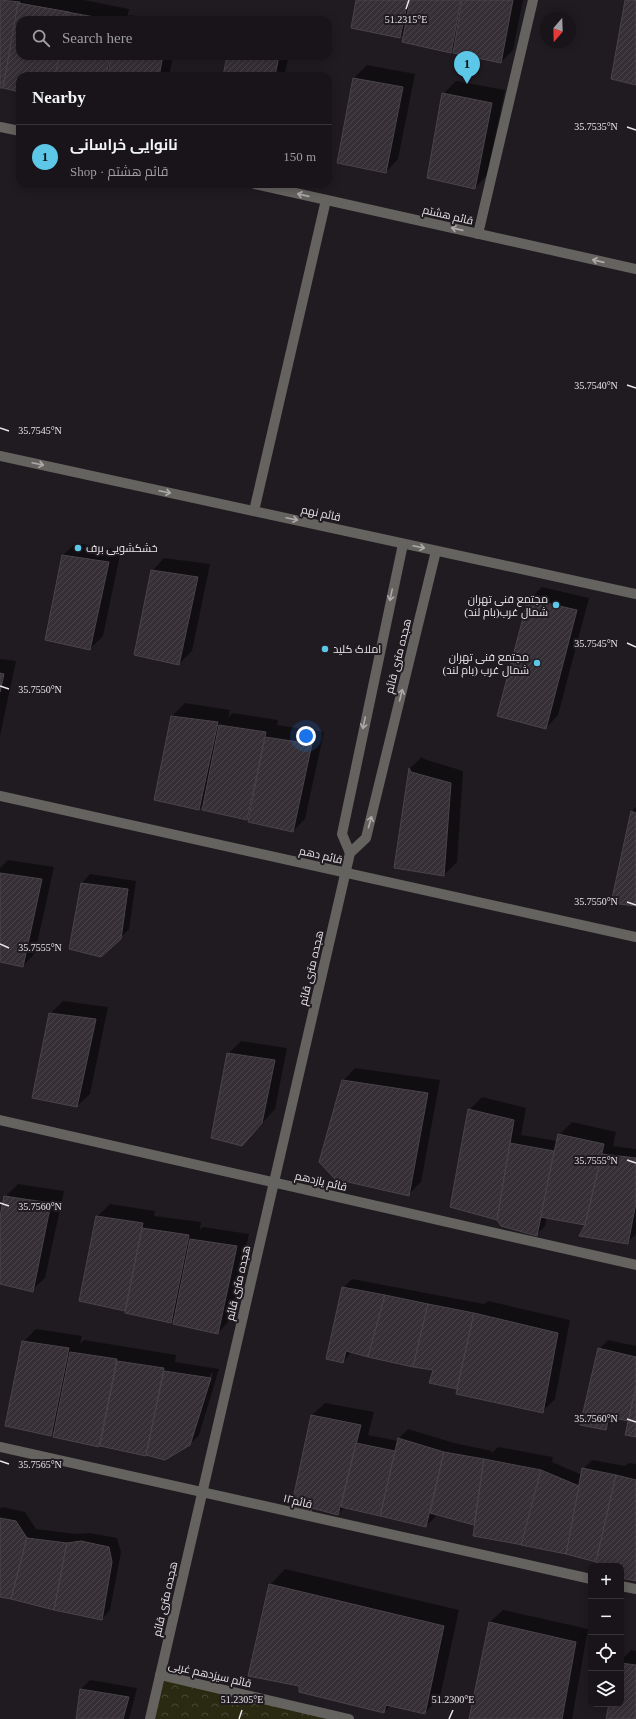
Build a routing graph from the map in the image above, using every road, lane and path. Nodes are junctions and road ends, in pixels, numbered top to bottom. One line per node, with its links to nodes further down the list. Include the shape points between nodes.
1 (533, 0): 6 (street)
2 (0, 127): 3 (street)
3 (16, 130)
4 (273, 188): 5 (street, قائم هشتم, one-way to 4)
5 (326, 200): 6 (street, قائم هشتم, one-way to 5); 9 (street)
6 (478, 234): 7 (street, قائم هشتم, one-way to 6)
7 (636, 269)
8 (0, 456): 9 (street, قائم نهم, one-way to 9)
9 (254, 511): 10 (street, قائم نهم, one-way to 10)
10 (402, 544): 11 (street, قائم نهم, one-way to 11); 14 (street, هجده متری قائم, one-way to 14, via 342,834)
11 (436, 551): 12 (street, قائم نهم); 14 (street, هجده متری قائم, one-way to 11, via 366,838)
12 (636, 594)
13 (0, 796): 15 (street, قائم دهم)
14 (350, 853): 15 (street, هجده متری قائم)
15 (345, 873): 16 (street, قائم دهم); 18 (street, هجده متری قائم)
16 (636, 937)
17 (0, 1120): 18 (street, قائم یازدهم)
18 (274, 1182): 19 (street, قائم یازدهم); 21 (street, هجده متری قائم)
19 (636, 1265)
20 (0, 1447): 21 (street, قائم۱۲)
21 (202, 1492): 22 (street, قائم۱۲); 25 (street, هجده متری قائم)
22 (588, 1578)
23 (624, 1587): 24 (street)
24 (636, 1589)
25 (160, 1675): 26 (street, هجده متری قائم); 27 (street, قائم سیزدهم غربی)
26 (150, 1719)
27 (349, 1719)

